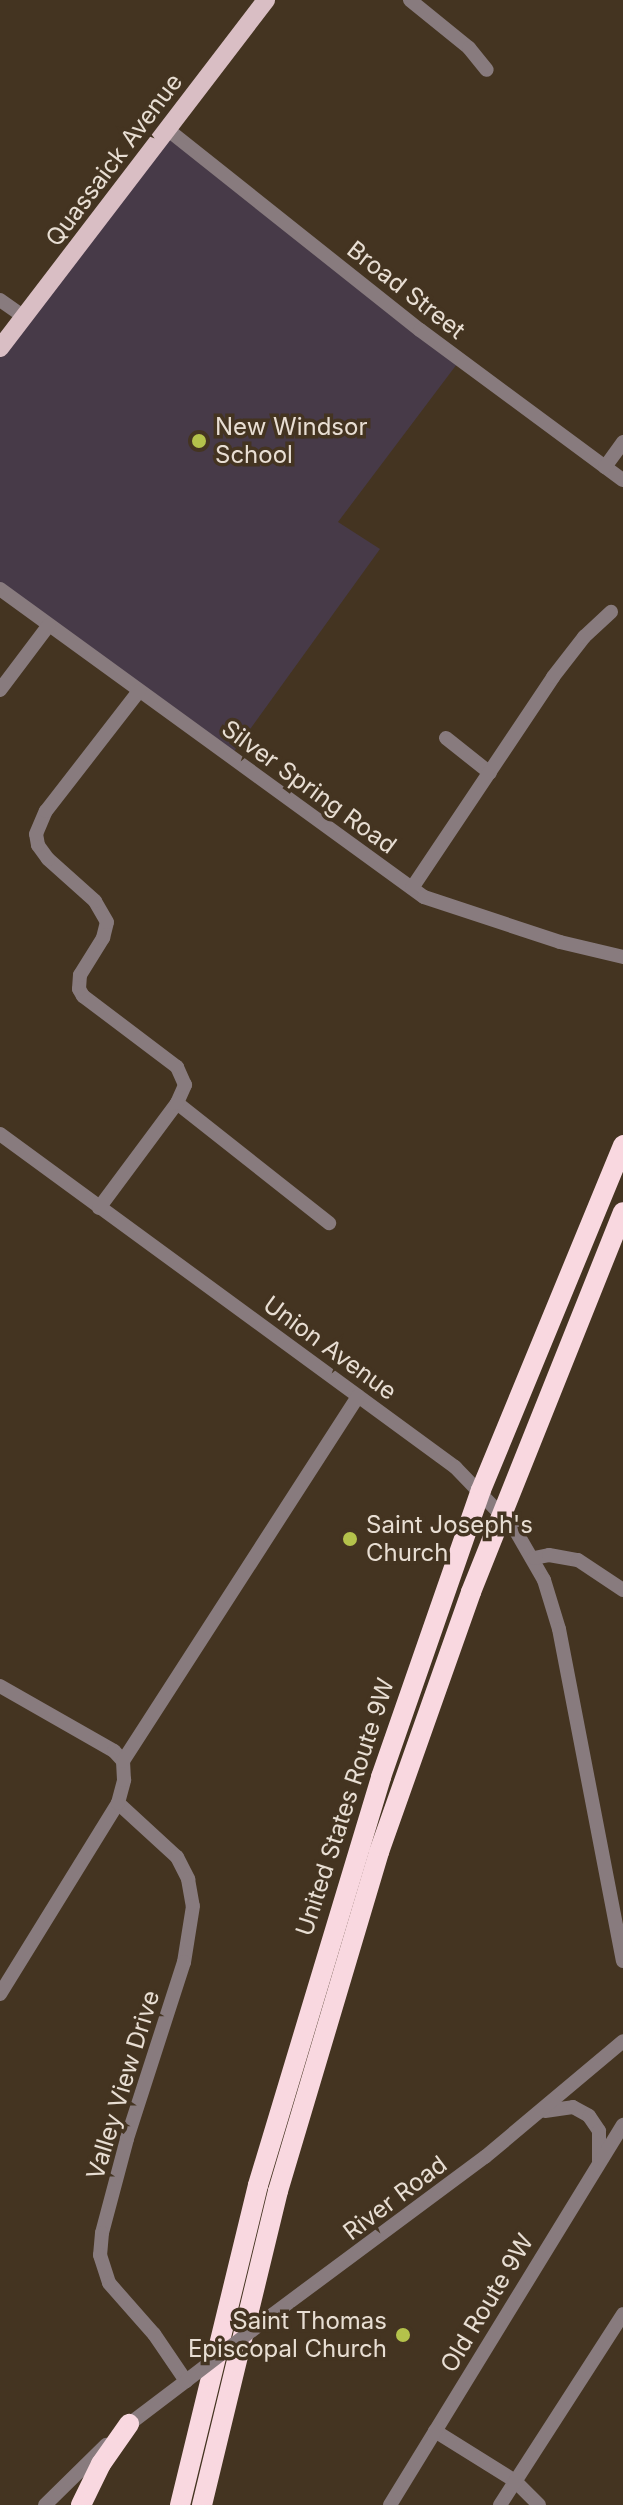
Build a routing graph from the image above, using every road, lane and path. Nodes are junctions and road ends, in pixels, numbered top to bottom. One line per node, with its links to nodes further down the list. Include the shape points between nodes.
1 (266, 0): 4 (main road, Quassaick Avenue)
2 (410, 0): 3 (street, via 469,48)
3 (487, 70)
4 (167, 129): 6 (main road, Quassaick Avenue); 9 (street, Broad Street, via 420,330)
5 (0, 300): 6 (street)
6 (24, 317): 7 (main road, Quassaick Avenue)
7 (0, 348)
8 (623, 442): 9 (street)
9 (605, 467): 10 (street, Broad Street)
10 (623, 480)
11 (0, 589): 13 (street, Silver Spring Road)
12 (611, 612): 17 (street, via 553,677)
13 (49, 625): 14 (street); 15 (street, Silver Spring Road)
14 (0, 690)
15 (139, 691): 18 (street, Silver Spring Road); 20 (street, via 46,811 36,834 43,852 95,901 107,922 80,975 79,989 177,1067 185,1085)
16 (446, 738): 17 (street)
17 (490, 773): 18 (street)
18 (412, 888): 19 (street, Silver Spring Road, via 424,897 548,938)
19 (623, 957)
20 (177, 1103): 23 (street); 25 (street)
21 (0, 1134): 23 (street, Union Avenue)
22 (623, 1145): 27 (highway, United States Route 9W)
23 (99, 1208): 26 (street, Union Avenue)
24 (623, 1212): 28 (highway, United States Route 9W)
25 (329, 1223)
26 (358, 1396): 27 (street, Union Avenue); 32 (street)
27 (481, 1490): 28 (street, Union Avenue); 36 (highway, United States Route 9W, via 404,1707)
28 (502, 1513): 29 (street, Union Avenue); 37 (highway, United States Route 9W, via 404,1775)
29 (534, 1558): 30 (street, via 578,1560); 34 (street, via 559,1629)
30 (623, 1590)
31 (0, 1686): 32 (street)
32 (123, 1761): 33 (street)
33 (118, 1803): 35 (street); 43 (street, Valley View Drive, via 177,1857 193,1906 184,1962 127,2139 100,2255 109,2283)
34 (623, 1961)
35 (0, 1994)
36 (309, 2008): 37 (street); 49 (highway, United States Route 9W, via 238,2259)
37 (329, 2014): 50 (highway, United States Route 9W, via 263,2250)
38 (623, 2041): 39 (street, River Road)
39 (541, 2112): 41 (street, via 562,2106 589,2116 601,2139); 43 (street, River Road, bridge)
40 (623, 2125): 41 (street, Old Route 9W)
41 (599, 2162): 45 (street, Old Route 9W)
42 (623, 2315): 46 (street)
43 (186, 2381): 44 (street, River Road)
44 (129, 2424): 47 (street, River Road); 48 (highway)
45 (435, 2431): 46 (street); 51 (street, Old Route 9W)
46 (515, 2481): 52 (street); 53 (street)
47 (45, 2505)
48 (81, 2505)
49 (180, 2505)
50 (202, 2505)
51 (390, 2505)
52 (500, 2505)
53 (539, 2505)

